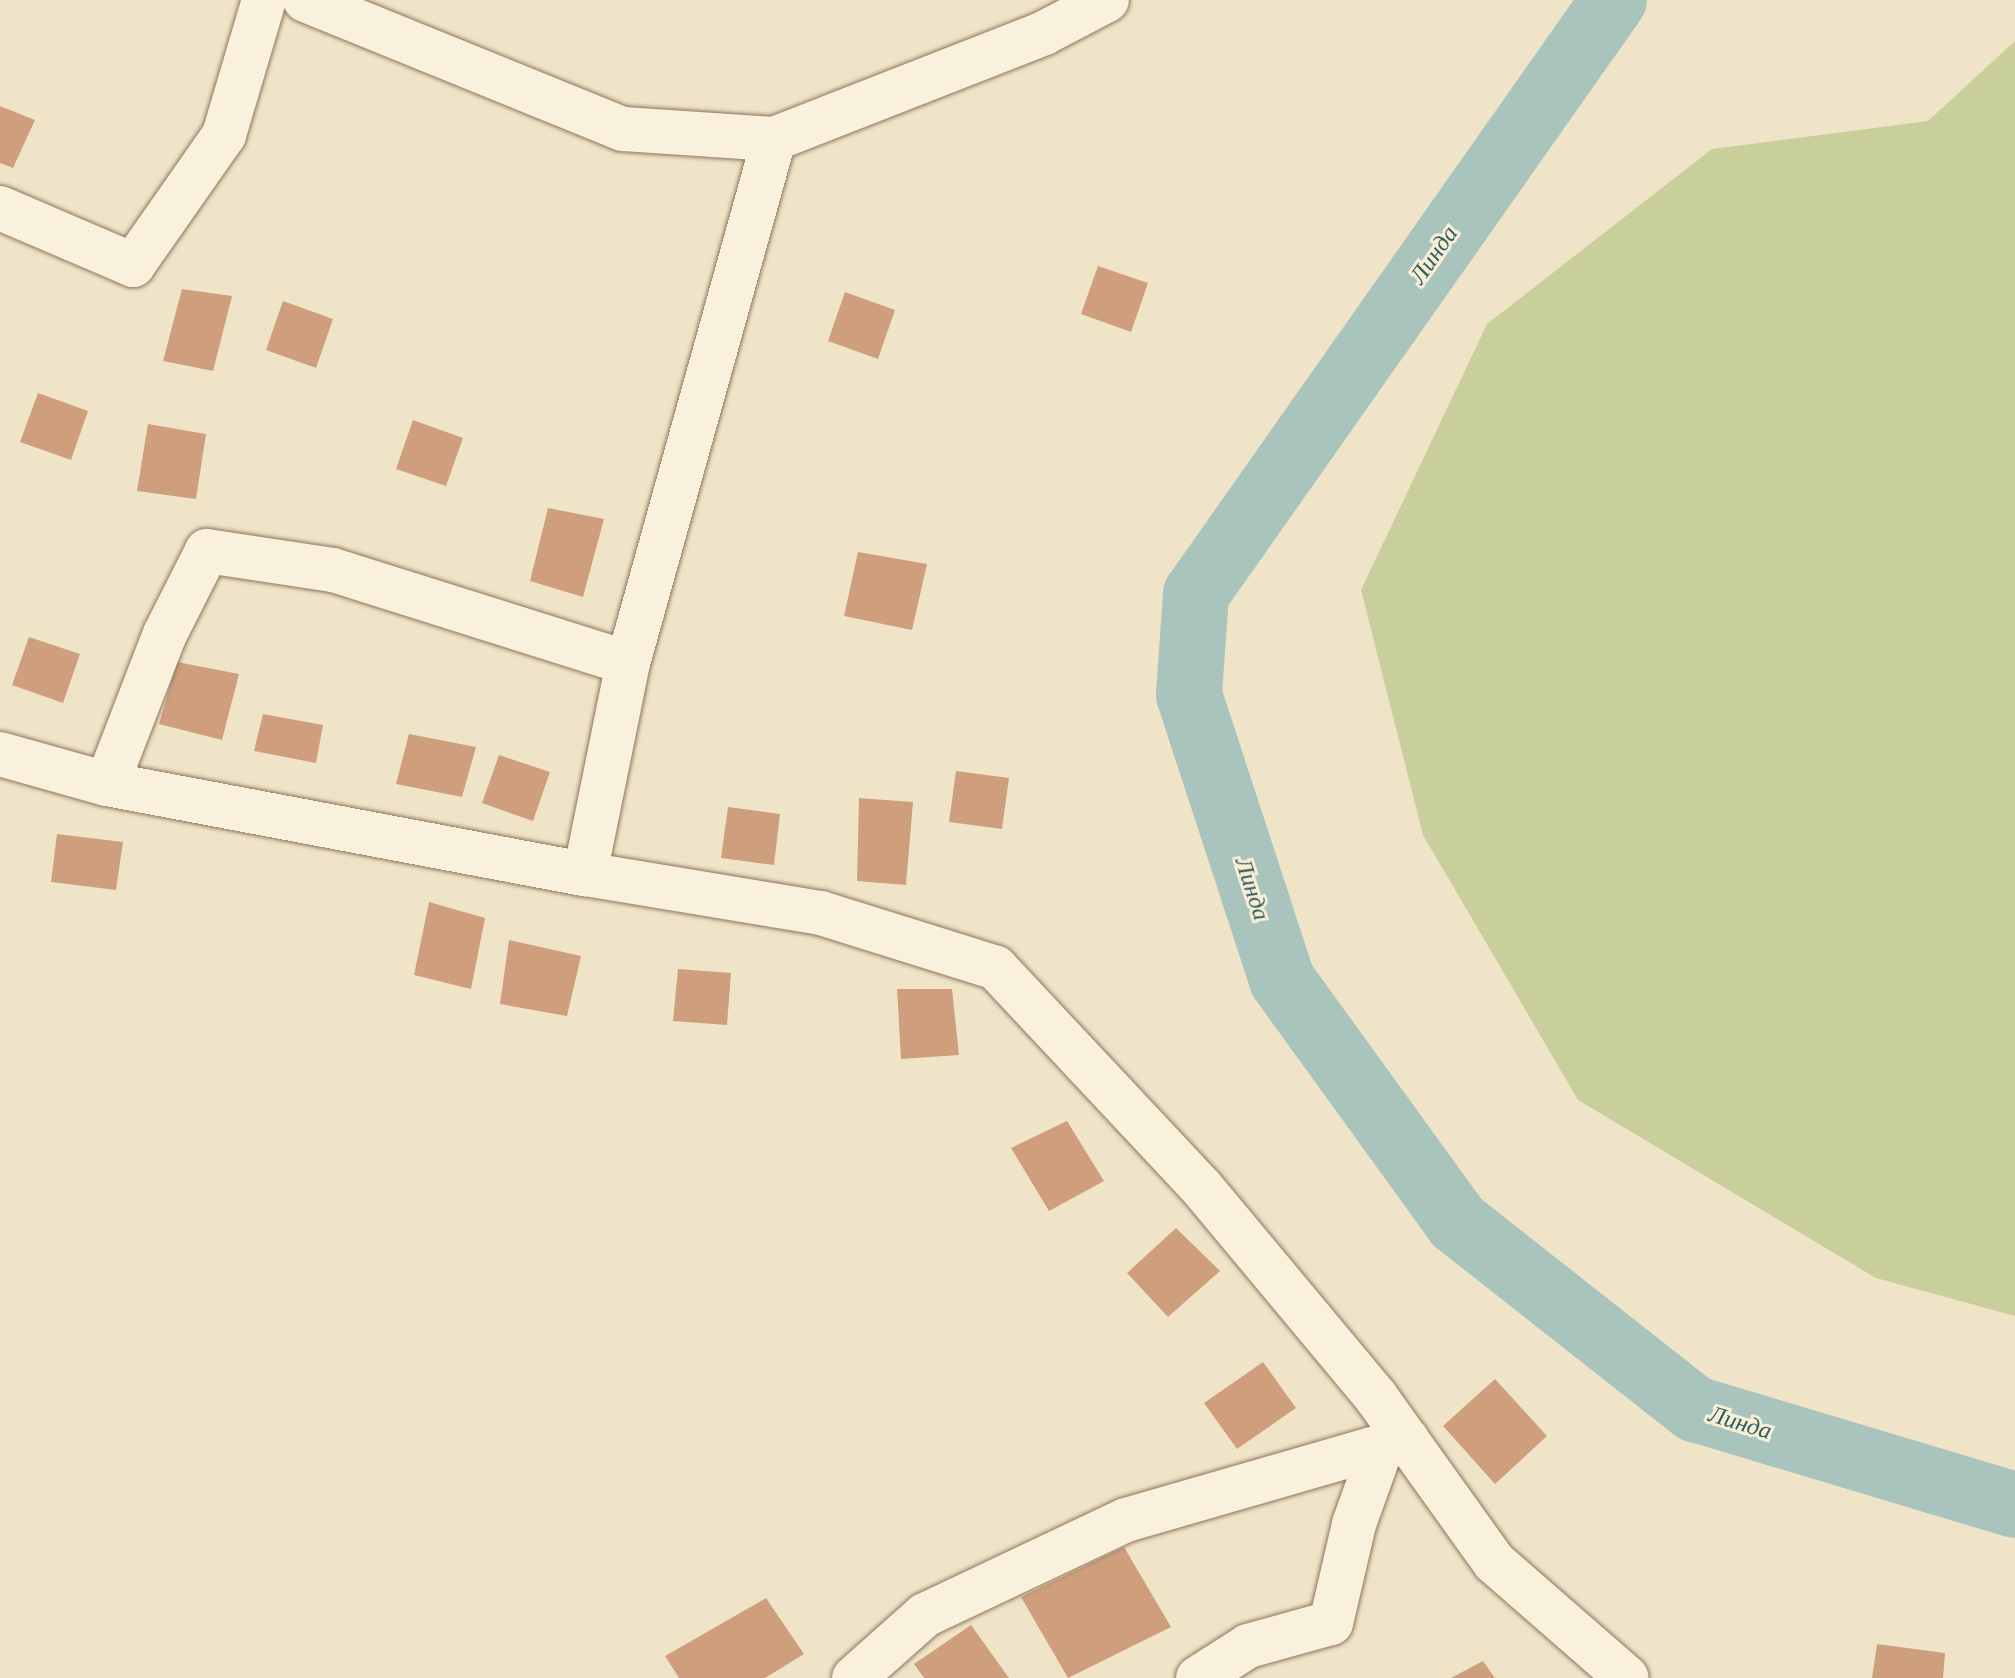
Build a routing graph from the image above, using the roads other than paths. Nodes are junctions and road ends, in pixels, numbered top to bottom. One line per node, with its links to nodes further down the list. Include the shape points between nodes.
1 (264, 0): 5 (street, via 224,135 133,265)
2 (305, 0): 4 (street, via 623,129)
3 (1107, 0): 4 (street, via 1044,33)
4 (774, 139): 6 (street)
5 (0, 208)
6 (628, 663): 8 (street, via 333,570 207,551 165,634); 9 (street)
7 (0, 754): 8 (street)
8 (107, 784): 9 (street)
9 (585, 874): 10 (street, via 821,913 996,968 1202,1188 1376,1397)
10 (1394, 1442): 11 (street, via 1126,1520 925,1615); 12 (street, via 1354,1524 1331,1623 1248,1646); 13 (street, via 1494,1562)
11 (854, 1678)
12 (1198, 1678)
13 (1627, 1678)

